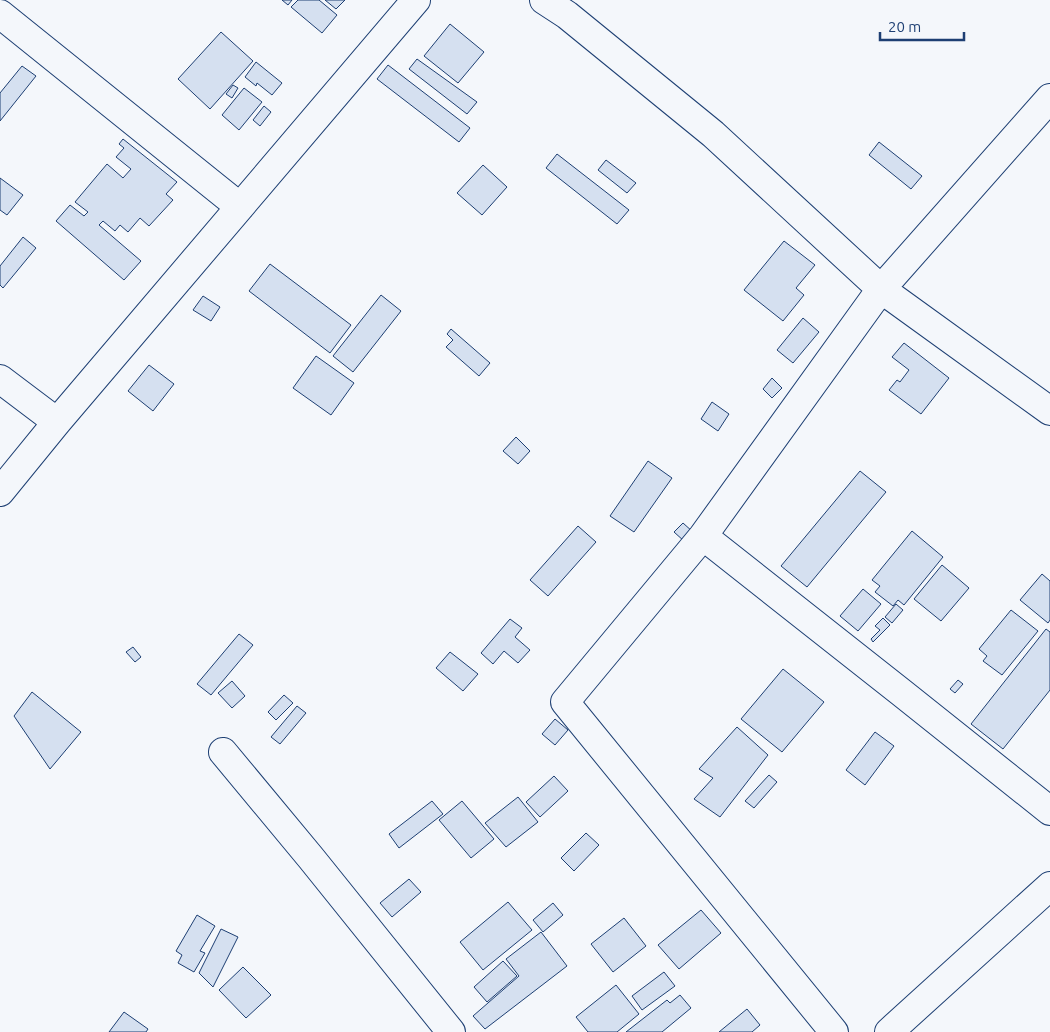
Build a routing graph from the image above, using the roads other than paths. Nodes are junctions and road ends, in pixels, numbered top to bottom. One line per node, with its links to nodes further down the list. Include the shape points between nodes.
1 (416, 0): 5 (street)
2 (544, 0): 6 (street, via 567,15 713,134)
3 (0, 14): 5 (street)
4 (1050, 98): 6 (street)
5 (240, 207): 9 (street)
6 (881, 289): 8 (street); 11 (street)
7 (0, 380): 9 (street)
8 (1050, 411)
9 (57, 422): 10 (street)
10 (0, 492)
11 (703, 536): 13 (street); 16 (street, via 565,702)
12 (223, 752): 15 (street)
13 (1050, 811)
14 (1050, 886): 17 (street)
15 (451, 1032)
16 (834, 1032)
17 (889, 1032)

